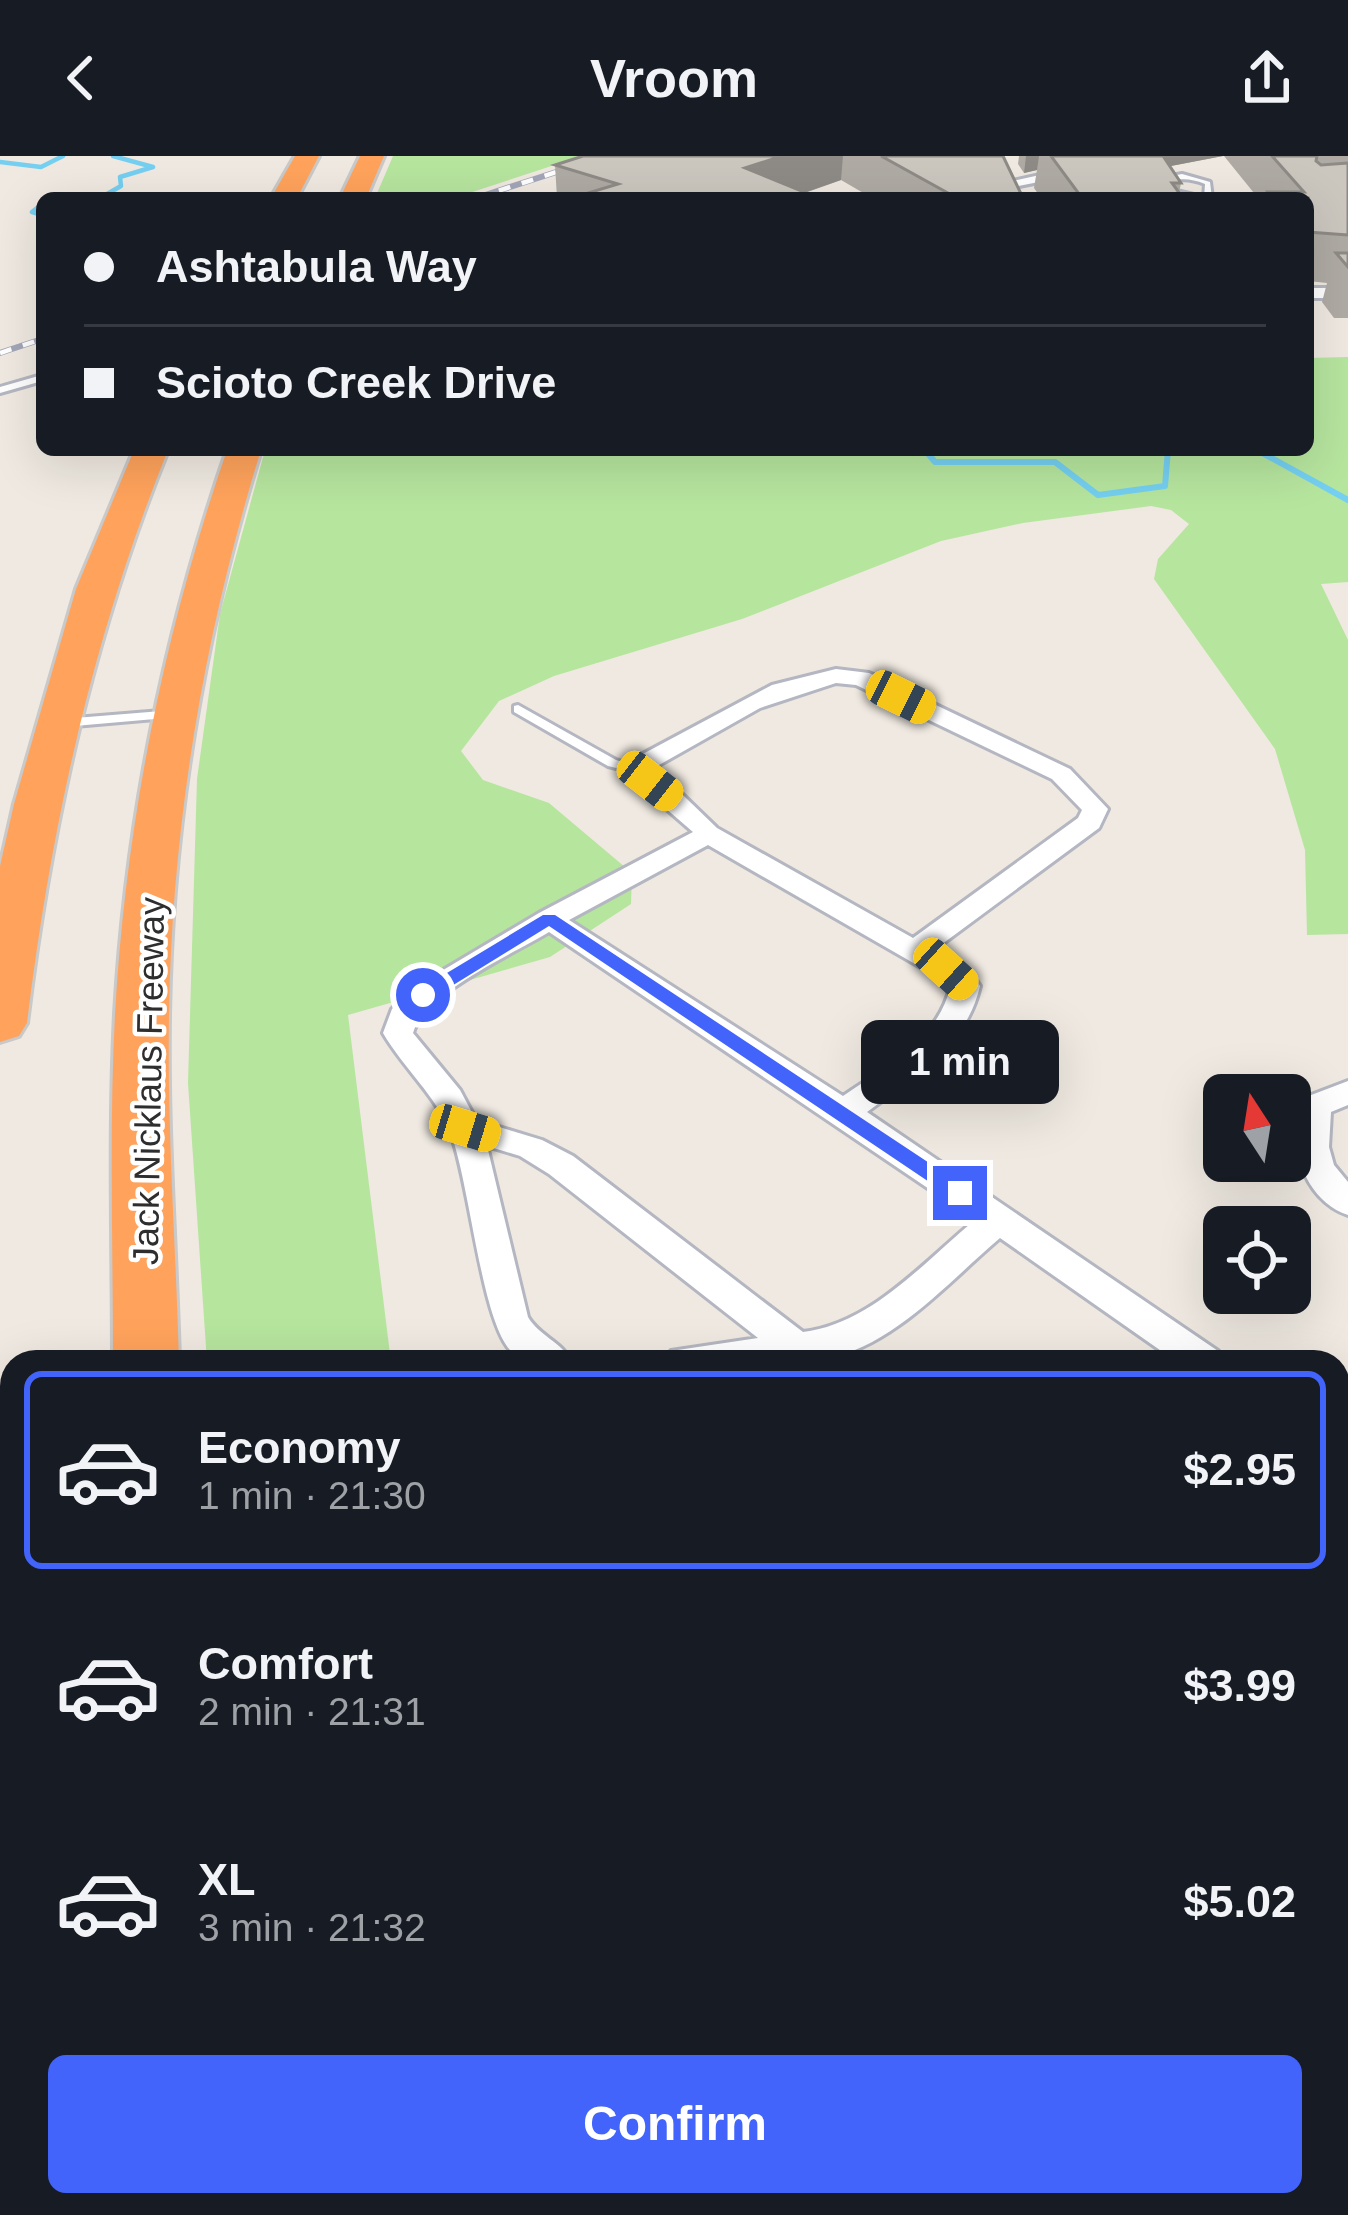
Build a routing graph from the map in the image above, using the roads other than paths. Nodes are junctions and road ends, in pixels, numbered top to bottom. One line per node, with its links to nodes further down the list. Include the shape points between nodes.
1 (307, 156): 5 (highway)
2 (372, 156): 6 (highway)
3 (1050, 156): 4 (street)
4 (1078, 171): 7 (street); 8 (street)
5 (287, 192)
6 (356, 192)
7 (963, 192)
8 (1165, 192)
9 (1314, 293): 10 (street)
10 (1348, 293)
11 (36, 380): 12 (lane)
12 (0, 390)
13 (149, 456): 17 (highway, via 98,580)
14 (242, 456): 16 (highway, Jack Nicklaus Freeway)
15 (518, 709): 18 (lane, via 612,763)
16 (175, 714): 17 (lane); 28 (highway, Jack Nicklaus Freeway, via 142,1017)
17 (56, 723): 22 (highway, via 14,905)
18 (645, 771): 19 (street); 21 (street, via 648,761 807,677 839,673 1061,774 1083,793 1095,808 1090,822)
19 (708, 834): 20 (street); 21 (street)
20 (549, 919): 24 (street); 25 (street, via 423,995 403,1016 398,1033 407,1050 454,1103)
21 (914, 950): 24 (street, via 965,986 963,1010 949,1031)
22 (0, 1024)
23 (1348, 1092): 26 (street, via 1317,1105 1308,1142)
24 (844, 1112): 27 (street)
25 (465, 1128): 29 (street, via 511,1318); 30 (street, via 561,1166)
26 (1348, 1202)
27 (998, 1220): 30 (street, via 878,1321); 31 (street)
28 (146, 1350)
29 (537, 1350)
30 (799, 1350)
31 (1188, 1350)

